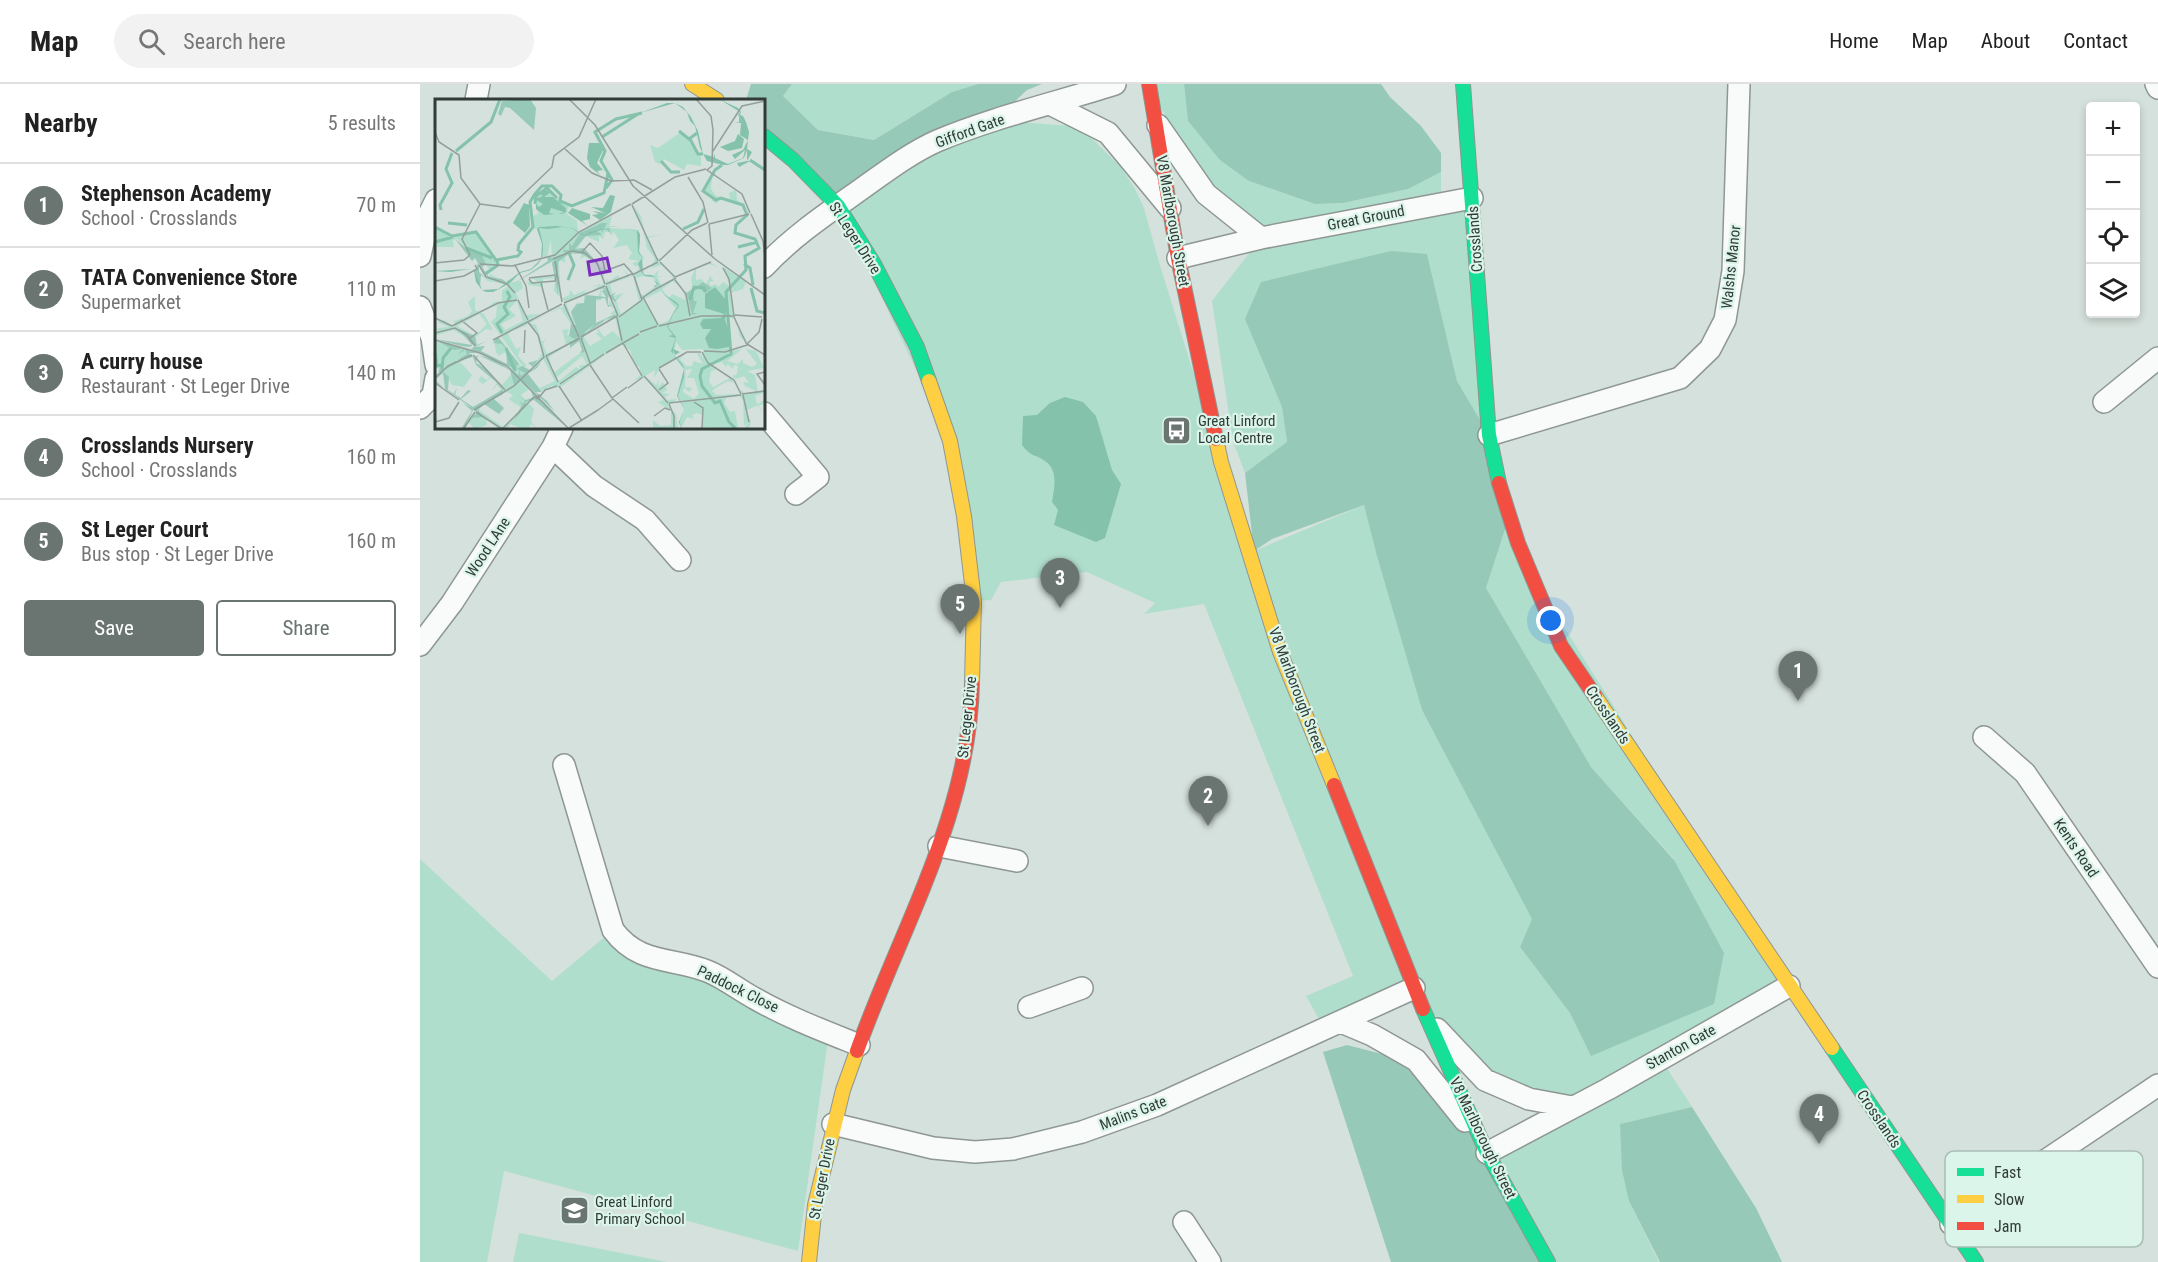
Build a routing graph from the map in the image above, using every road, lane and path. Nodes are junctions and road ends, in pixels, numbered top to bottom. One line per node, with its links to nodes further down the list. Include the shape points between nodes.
1 (479, 84): 7 (street)
2 (692, 84): 8 (street)
3 (1115, 84): 9 (street, Gifford Gate)
4 (1149, 84): 10 (street, V8 Marlborough Street)
5 (1463, 84): 12 (street, Crosslands)
6 (1739, 84): 28 (street, Walshs Manor, via 1733,271 1725,321 1710,349 1680,378)
7 (476, 99)
8 (715, 99)
9 (1052, 105): 13 (street, Gifford Gate, via 935,142); 15 (street, via 1108,133)
10 (1156, 122): 15 (street, V8 Marlborough Street); 16 (street, via 1206,194)
11 (765, 137): 13 (street, St Leger Drive)
12 (1472, 198): 16 (street, Great Ground); 28 (street, Crosslands)
13 (838, 206): 19 (street, via 782,247); 35 (street, St Leger Drive, via 874,264 917,347 950,441 964,516 974,601 972,703 959,783)
14 (428, 208): 17 (street)
15 (1170, 208): 18 (street, V8 Marlborough Street)
16 (1261, 238): 18 (street, Great Ground)
17 (420, 256)
18 (1178, 258): 40 (street, V8 Marlborough Street, via 1221,462 1280,652)
19 (765, 266)
20 (420, 307): 21 (street)
21 (435, 358)
22 (2158, 358): 24 (street)
23 (435, 384): 25 (street, via 433,395)
24 (2104, 402)
25 (420, 408)
26 (765, 414): 30 (street, via 818,477)
27 (562, 429): 29 (street, Wood LAne)
28 (1489, 435): 38 (street, Crosslands, via 1527,568 1561,646)
29 (553, 447): 31 (street, via 594,486 645,520); 32 (street, Wood LAne, via 452,603)
30 (796, 494)
31 (680, 560)
32 (420, 645)
33 (1984, 737): 37 (street, Kents Road, via 2025,773)
34 (564, 765): 44 (street, Paddock Close, via 601,893 620,940 648,958 708,971 756,999)
35 (939, 846): 36 (street); 44 (street, St Leger Drive)
36 (1017, 861)
37 (2158, 967)
38 (1789, 986): 46 (street, Stanton Gate); 50 (street, Crosslands)
39 (1082, 988): 41 (street)
40 (1414, 988): 42 (street, V8 Marlborough Street); 43 (street, Malins Gate)
41 (1029, 1007)
42 (1426, 1019): 46 (street, via 1485,1080 1529,1099); 48 (street, V8 Marlborough Street)
43 (1341, 1022): 47 (street, Malins Gate, via 1157,1105 1082,1132 1013,1149 975,1152 933,1148); 48 (street, via 1416,1060)
44 (859, 1045): 47 (street, St Leger Drive)
45 (2158, 1085): 49 (street)
46 (1572, 1107): 48 (street, Stanton Gate)
47 (833, 1124): 53 (street, St Leger Drive, via 815,1205)
48 (1486, 1149): 55 (street, V8 Marlborough Street)
49 (2060, 1151)
50 (1945, 1215)
51 (1184, 1222): 54 (street)
52 (1966, 1247): 56 (street, Crosslands)
53 (809, 1262)
54 (1210, 1262)
55 (1548, 1262)
56 (1976, 1262)

